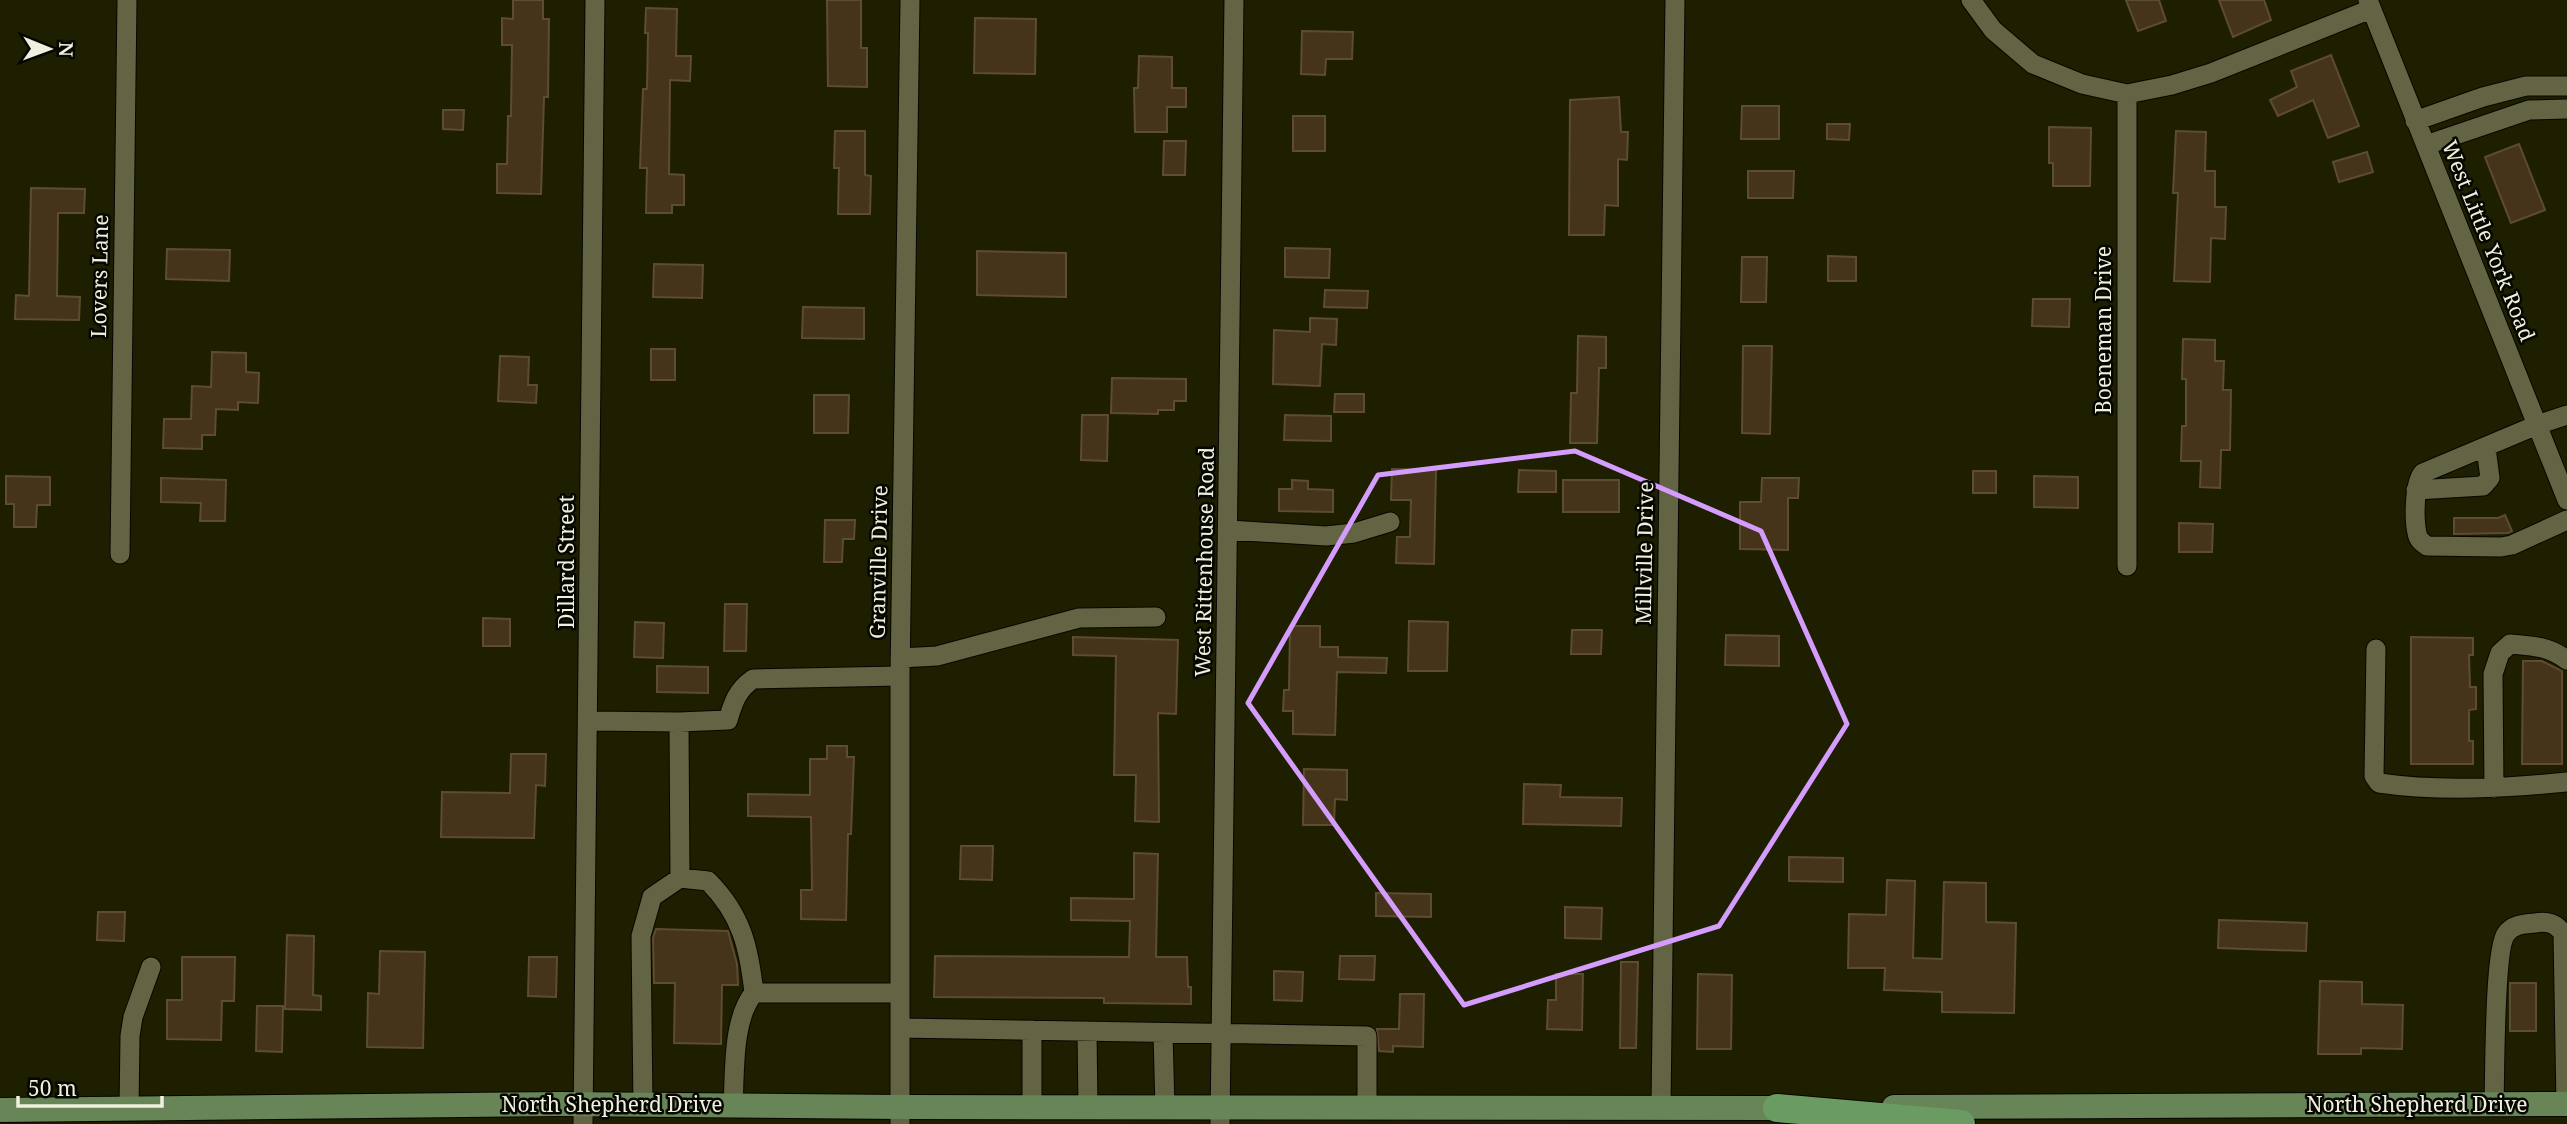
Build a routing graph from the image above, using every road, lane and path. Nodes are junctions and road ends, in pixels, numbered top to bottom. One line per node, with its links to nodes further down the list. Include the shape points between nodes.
1 (127, 0): 23 (street, Lovers Lane)
2 (595, 0): 29 (street, Dillard Street)
3 (910, 0): 28 (street, Granville Drive)
4 (1234, 0): 22 (street, West Rittenhouse Road)
5 (1675, 0): 46 (street, Millville Drive)
6 (1971, 0): 10 (street, via 1993,30 2033,64 2082,84)
7 (2370, 5): 10 (street, via 2211,72); 13 (street, West Little York Road)
8 (2567, 86): 9 (street, via 2526,86)
9 (2504, 92): 12 (street); 13 (street)
10 (2127, 94): 24 (street, Boeneman Drive)
11 (2567, 109): 12 (street, via 2529,110)
12 (2509, 116): 14 (street)
13 (2415, 121): 14 (street, West Little York Road)
14 (2426, 145): 16 (street, West Little York Road)
15 (2567, 415): 16 (street)
16 (2537, 425): 17 (street); 19 (street, West Little York Road)
17 (2486, 447): 18 (street, via 2423,473); 18 (street, via 2490,478 2483,486)
18 (2416, 491): 20 (street, via 2417,534 2427,546 2512,545)
19 (2567, 500)
20 (2567, 520)
21 (1391, 522): 22 (street, via 1326,536)
22 (1229, 530): 41 (street, West Rittenhouse Road)
23 (120, 554)
24 (2127, 566)
25 (1156, 617): 28 (street, via 1079,618)
26 (2376, 649): 32 (street, via 2374,776 2379,783)
27 (2567, 660): 32 (street, via 2553,650 2532,646 2510,644 2500,653 2493,674)
28 (900, 667): 30 (street, via 752,679 734,699 727,720); 36 (street, Granville Drive)
29 (589, 721): 30 (street); 53 (street, Dillard Street)
30 (679, 722): 33 (street)
31 (2567, 782): 32 (street)
32 (2494, 788)
33 (680, 878): 35 (street, via 708,881 736,916 747,944); 44 (street, via 652,897 641,936)
34 (150, 967): 54 (street, via 133,1017)
35 (754, 993): 36 (street); 45 (street, via 747,1001 736,1046)
36 (900, 993): 37 (street, Granville Drive)
37 (900, 1028): 38 (street); 55 (street, Granville Drive)
38 (1032, 1030): 39 (street); 47 (street)
39 (1087, 1031): 40 (street); 48 (street)
40 (1163, 1032): 41 (street); 49 (street)
41 (1220, 1034): 50 (street, via 1367,1036); 56 (street, West Rittenhouse Road)
42 (2494, 1104): 43 (main road, North Shepherd Drive); 43 (street, via 2500,953 2505,934 2516,925 2544,922 2563,933); 51 (main road, North Shepherd Drive)
43 (2566, 1104)
44 (643, 1105): 45 (main road, North Shepherd Drive); 53 (main road, North Shepherd Drive)
45 (733, 1106): 55 (main road, North Shepherd Drive)
46 (1661, 1106): 50 (main road, North Shepherd Drive); 51 (main road, North Shepherd Drive)
47 (1032, 1108): 48 (main road, North Shepherd Drive); 55 (main road, North Shepherd Drive)
48 (1088, 1108): 49 (main road, North Shepherd Drive)
49 (1165, 1108): 56 (main road, North Shepherd Drive)
50 (1367, 1108): 56 (main road, North Shepherd Drive)
51 (1777, 1108): 57 (highway)
52 (0, 1110): 54 (main road, North Shepherd Drive)
53 (583, 1114): 54 (main road, North Shepherd Drive)
54 (117, 1115)
55 (900, 1116)
56 (1220, 1116)
57 (1961, 1124)

